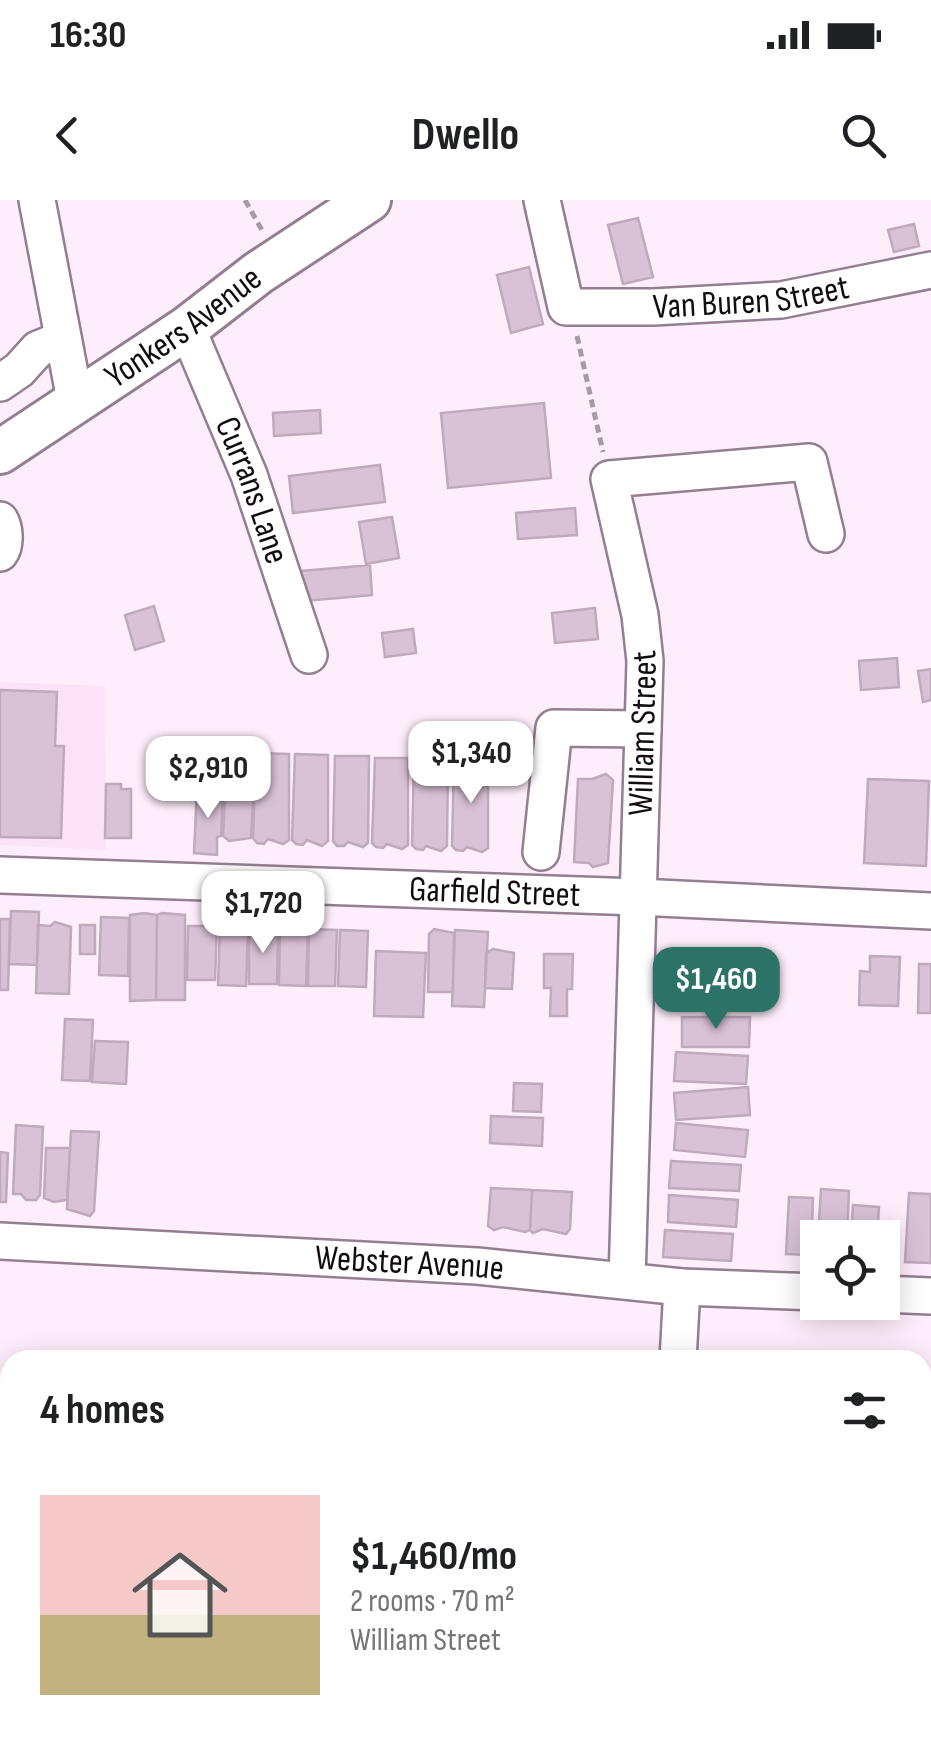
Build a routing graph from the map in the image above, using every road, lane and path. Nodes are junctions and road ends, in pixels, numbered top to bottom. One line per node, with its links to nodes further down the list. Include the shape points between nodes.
1 (37, 200): 7 (street)
2 (368, 200): 6 (main road, Yonkers Avenue)
3 (542, 200): 5 (street)
4 (931, 270): 5 (street, Van Buren Street, via 781,300)
5 (566, 307): 11 (path, via 582,350)
6 (187, 328): 9 (main road, Yonkers Avenue); 15 (street, Currans Lane, via 249,475)
7 (63, 339): 8 (street, via 38,350); 9 (street)
8 (0, 383)
9 (75, 400): 10 (main road, Yonkers Avenue)
10 (4, 439)
11 (609, 479): 13 (street, via 809,462); 16 (street, William Street, via 640,616)
12 (0, 520): 14 (street)
13 (826, 534)
14 (0, 553)
15 (308, 656)
16 (644, 729): 17 (street, via 554,728); 19 (street, William Street)
17 (542, 852)
18 (0, 874): 19 (street, Garfield Street)
19 (638, 897): 20 (street, Garfield Street); 22 (street, William Street)
20 (931, 911)
21 (0, 1240): 22 (street, Webster Avenue, via 477,1266)
22 (627, 1281): 23 (street, Webster Avenue)
23 (682, 1287): 24 (street, Webster Avenue); 27 (street)
24 (800, 1291)
25 (900, 1295): 26 (street)
26 (931, 1296)
27 (679, 1350)

